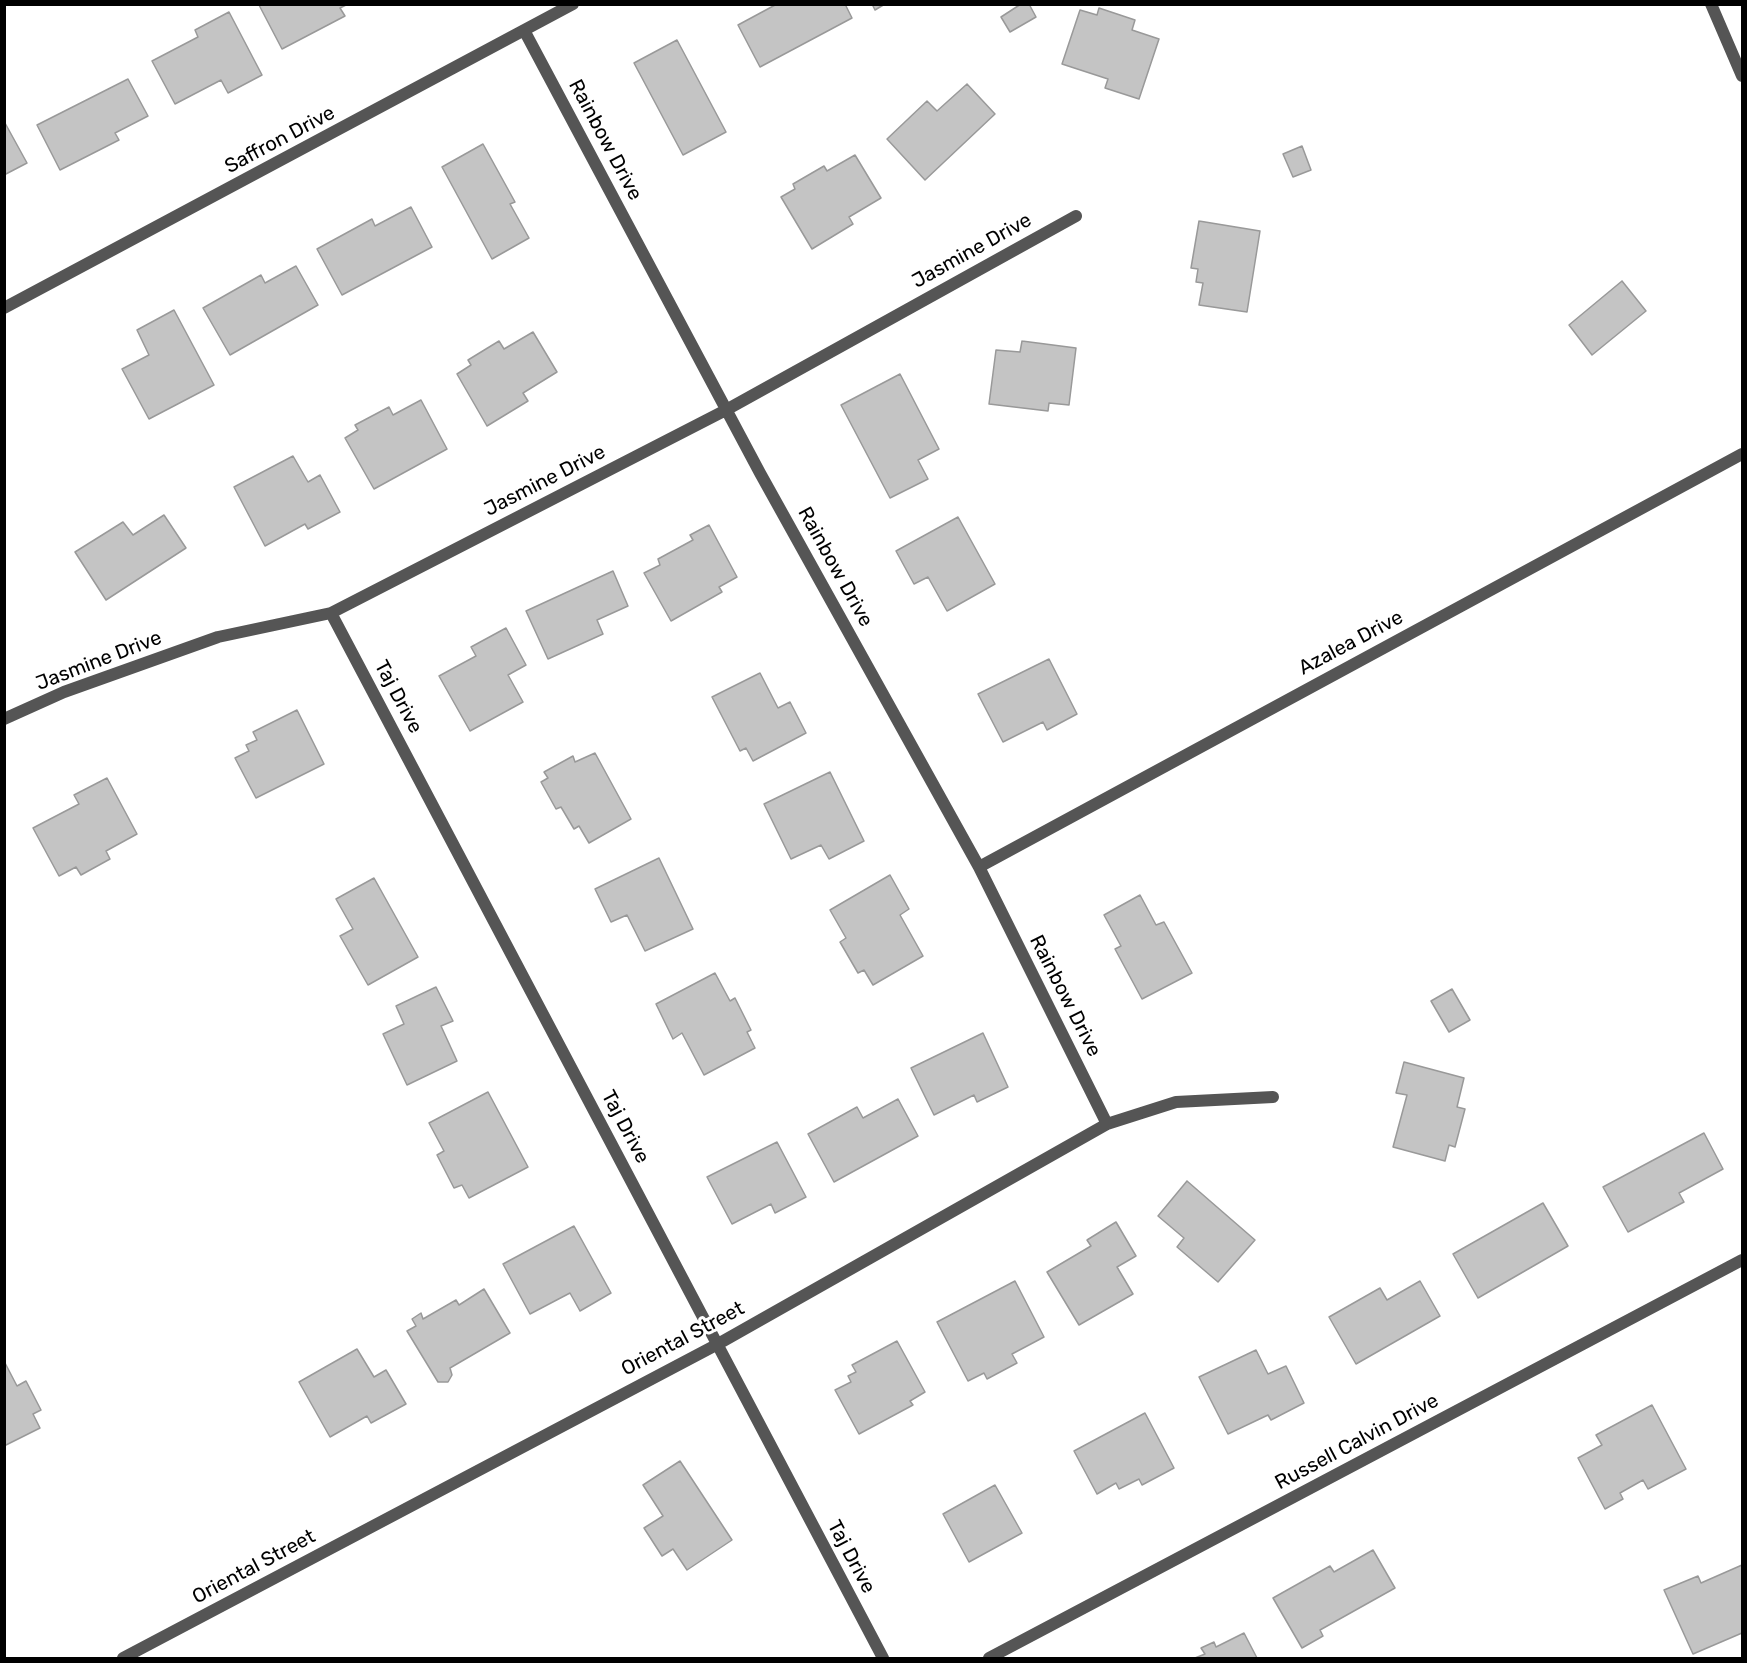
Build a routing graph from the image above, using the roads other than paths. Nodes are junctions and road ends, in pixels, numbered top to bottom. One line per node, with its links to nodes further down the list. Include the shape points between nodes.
1 (573, 4): 3 (street, Saffron Drive)
2 (1711, 4): 4 (street)
3 (525, 32): 6 (street, Saffron Drive); 7 (street, Rainbow Drive)
4 (1743, 76)
5 (1076, 216): 7 (street, Jasmine Drive)
6 (4, 308)
7 (726, 410): 9 (street, Jasmine Drive); 11 (street, Rainbow Drive)
8 (1743, 454): 11 (street, Azalea Drive)
9 (332, 613): 10 (street, Jasmine Drive, via 218,637 64,692); 15 (street, Taj Drive)
10 (4, 719)
11 (979, 867): 13 (street, Rainbow Drive)
12 (1273, 1097): 13 (street, Oriental Street, via 1176,1102)
13 (1107, 1124): 15 (street, Oriental Street)
14 (1743, 1260): 18 (street, Russell Calvin Drive)
15 (718, 1344): 16 (street, Oriental Street); 17 (street, Taj Drive)
16 (123, 1659)
17 (883, 1659)
18 (989, 1659)

